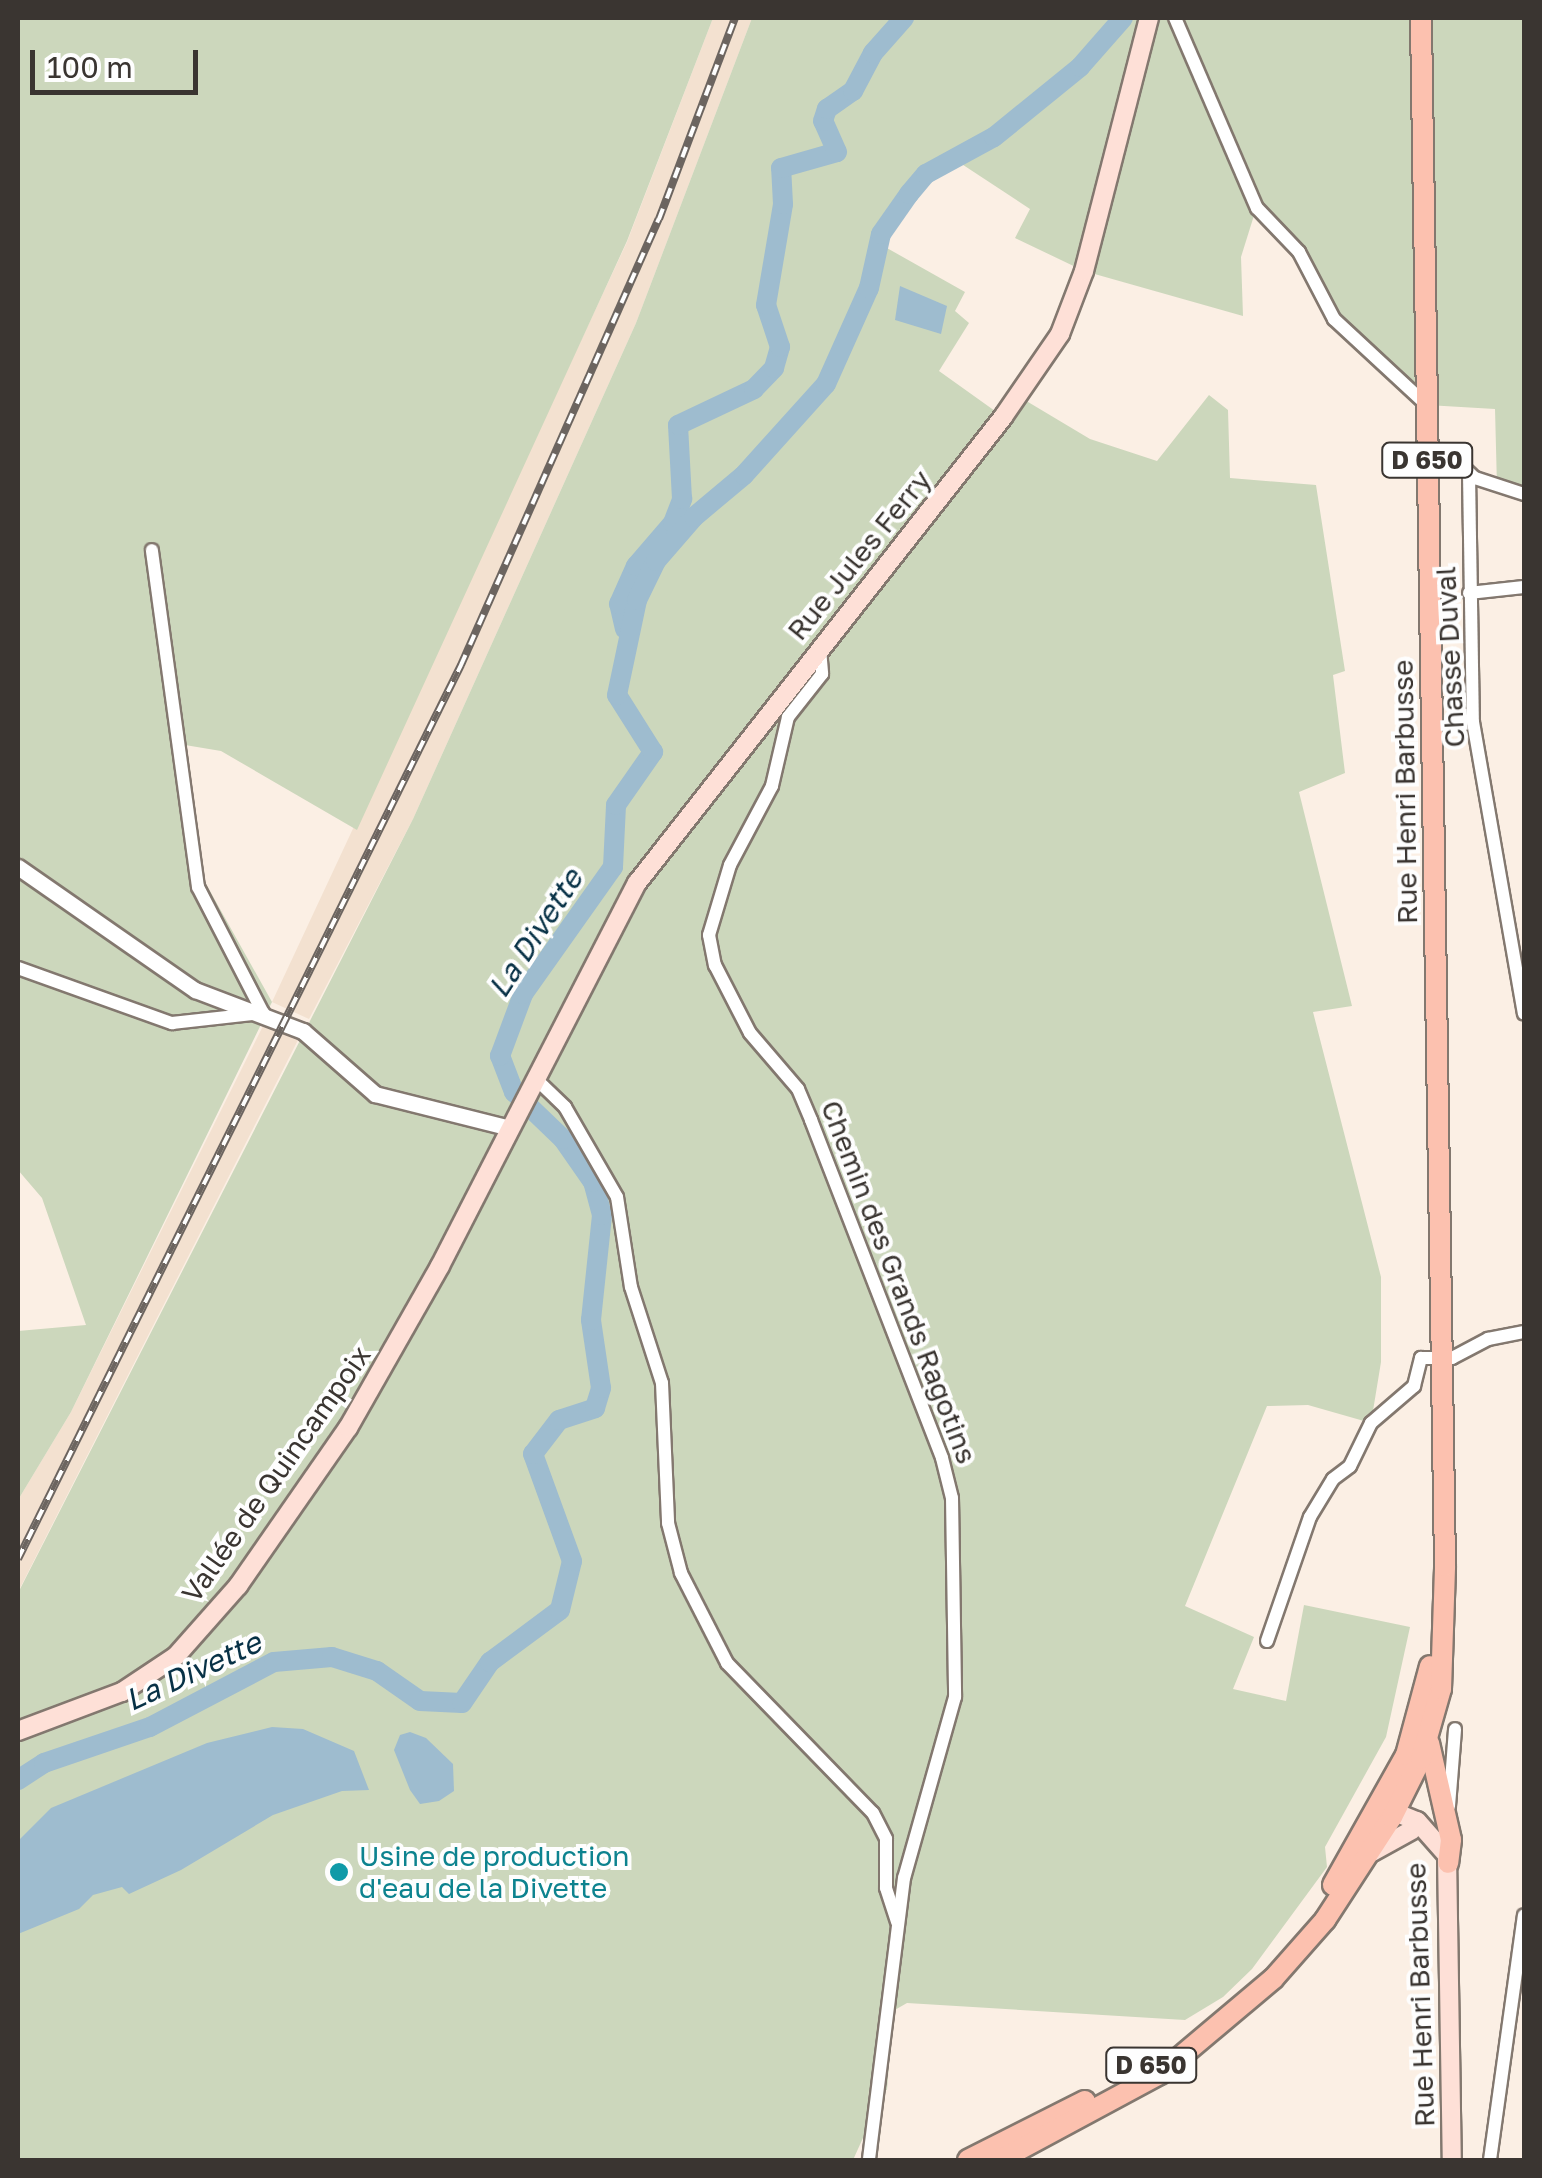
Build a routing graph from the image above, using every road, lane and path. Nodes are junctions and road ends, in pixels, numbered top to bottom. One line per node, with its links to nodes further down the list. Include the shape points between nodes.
1 (1149, 18): 11 (main road, Rue Jules Ferry, via 1084,271 1060,334)
2 (1175, 18): 4 (street, via 1256,208 1299,252 1334,318)
3 (1421, 18): 4 (main road, Rue Henri Barbusse / D 650)
4 (1426, 404): 5 (main road, Rue Henri Barbusse / D 650)
5 (1427, 453): 6 (street, via 1452,456); 19 (main road, Rue Henri Barbusse / D 650)
6 (1469, 474): 7 (street); 10 (street, Chasse Duval)
7 (1524, 494)
8 (152, 550): 14 (street, via 198,887)
9 (1524, 587): 10 (street)
10 (1470, 592): 15 (street, Chasse Duval, via 1473,722)
11 (820, 649): 16 (main road, Rue Jules Ferry, via 637,883); 31 (street, Chemin des Grands Ragotins, via 822,674 788,717 772,786 730,865 709,935 716,965 750,1034 798,1090 949,1479 955,1697)
12 (18, 867): 14 (street, via 195,990)
13 (18, 968): 14 (street, via 172,1023)
14 (263, 1013): 17 (street, via 303,1032 387,1100)
15 (1524, 1014)
16 (532, 1084): 17 (main road, Rue Jules Ferry); 31 (street, via 565,1107 617,1198 632,1287 662,1383 668,1523 682,1572 727,1663 873,1813 886,1838 886,1888)
17 (510, 1128): 23 (main road, Vallée de Quincampoix, via 348,1428 202,1630 134,1686)
18 (1524, 1332): 19 (street)
19 (1442, 1359): 20 (main road, Rue Henri Barbusse / D 650); 21 (street, via 1421,1358 1414,1386 1372,1422 1350,1466 1333,1478 1310,1517)
20 (1445, 1566): 24 (main road, D 650, via 1445,1653); 25 (main road, D 650, via 1417,1725)
21 (1267, 1641)
22 (1455, 1729): 26 (street)
23 (18, 1732)
24 (1428, 1736): 25 (main road, D 650); 26 (main road)
25 (1390, 1811): 27 (main road); 28 (main road, D 650); 33 (main road, D 650, via 1293,1941 1226,2008 1149,2066)
26 (1445, 1816): 29 (main road)
27 (1421, 1832): 28 (main road); 29 (main road, Rue Henri Barbusse)
28 (1371, 1852): 34 (main road, D 650, via 1306,1943 1231,2020 1148,2081)
29 (1448, 1863): 35 (main road, Rue Henri Barbusse)
30 (1524, 1915): 36 (street)
31 (897, 1922): 32 (street, Chemin des Grands Ragotins)
32 (869, 2160)
33 (968, 2160)
34 (1000, 2160)
35 (1452, 2160)
36 (1490, 2160)

